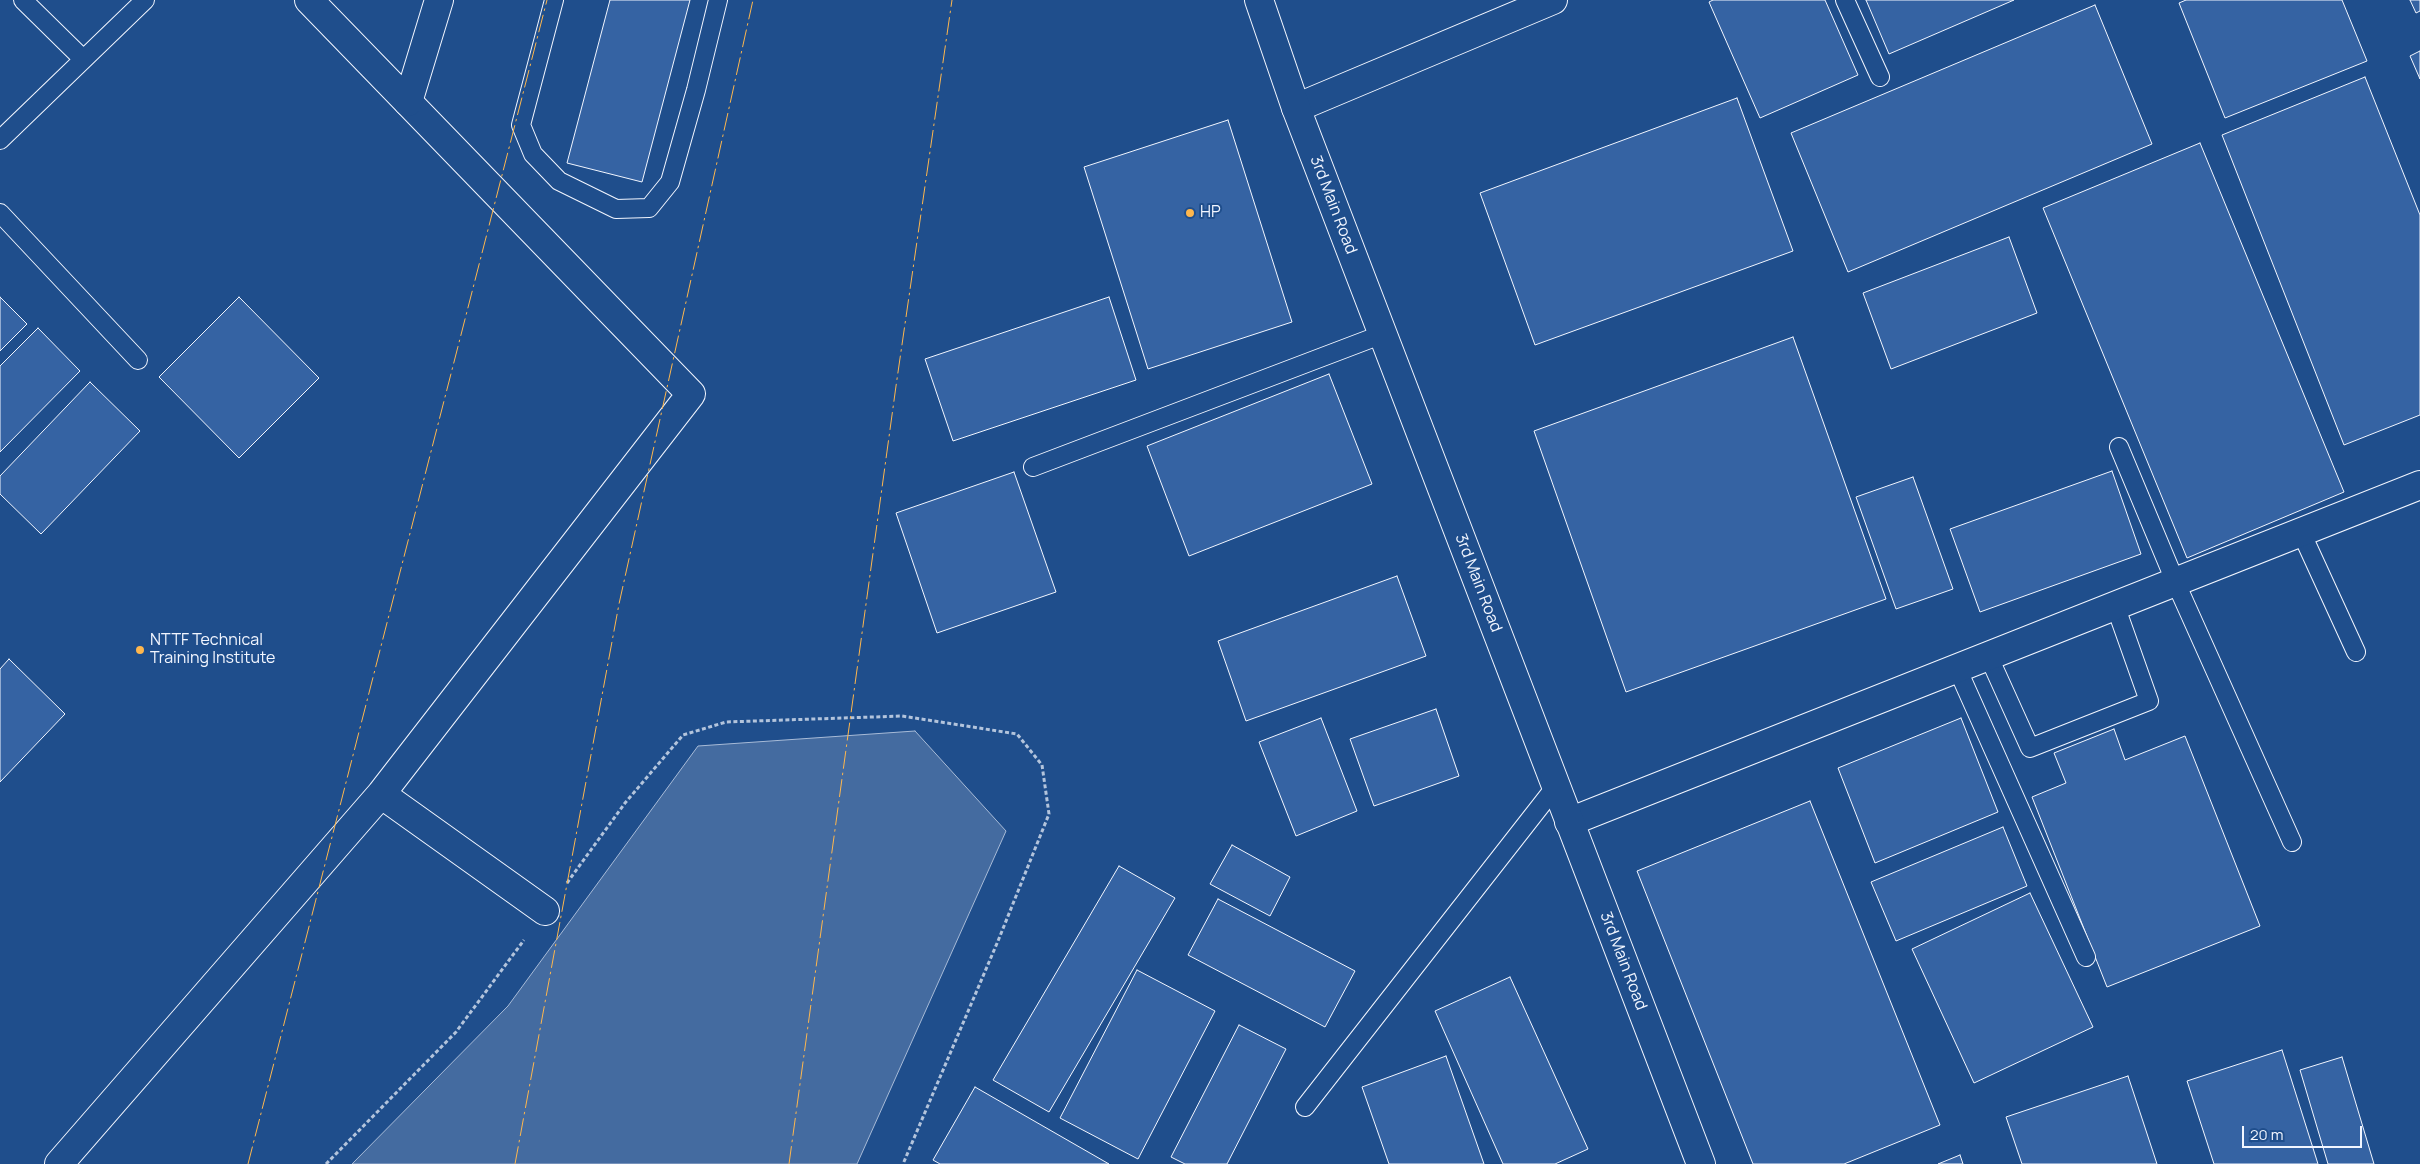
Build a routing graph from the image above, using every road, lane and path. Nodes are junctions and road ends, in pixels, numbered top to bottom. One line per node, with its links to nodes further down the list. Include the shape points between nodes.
1 (23, 0): 10 (lane)
2 (145, 0): 10 (lane)
3 (309, 0): 12 (street)
4 (439, 0): 12 (street)
5 (554, 0): 6 (lane, via 521,125 533,154 559,181 616,209 649,208 670,182)
6 (718, 0)
7 (1259, 0): 13 (street, 3rd Main Road)
8 (1553, 0): 13 (street)
9 (1845, 0): 11 (lane)
10 (84, 59): 14 (lane)
11 (1880, 77)
12 (408, 102): 28 (street, via 691,394)
13 (1296, 108): 16 (street, 3rd Main Road)
14 (0, 140)
15 (0, 214): 17 (lane)
16 (1383, 334): 19 (lane); 27 (street, 3rd Main Road)
17 (138, 360)
18 (2119, 447): 22 (lane)
19 (1033, 466)
20 (2420, 485): 21 (street)
21 (2301, 532): 22 (street); 24 (lane)
22 (2175, 582): 23 (street); 30 (lane)
23 (2115, 606): 25 (street); 25 (lane, via 2149,701 2030,748)
24 (2356, 652)
25 (1988, 655): 26 (street)
26 (1957, 668): 29 (street); 32 (lane)
27 (1556, 786): 29 (street, 3rd Main Road); 33 (lane)
28 (381, 794): 31 (street); 34 (street)
29 (1569, 822): 37 (street, 3rd Main Road)
30 (2292, 842)
31 (545, 911): 35 (path, via 456,1032); 36 (path, via 625,803 683,734 726,722 902,716 1017,734 1042,764 1049,814)
32 (2086, 957)
33 (1305, 1107)
34 (59, 1164)
35 (326, 1164)
36 (904, 1164)
37 (1701, 1164)

